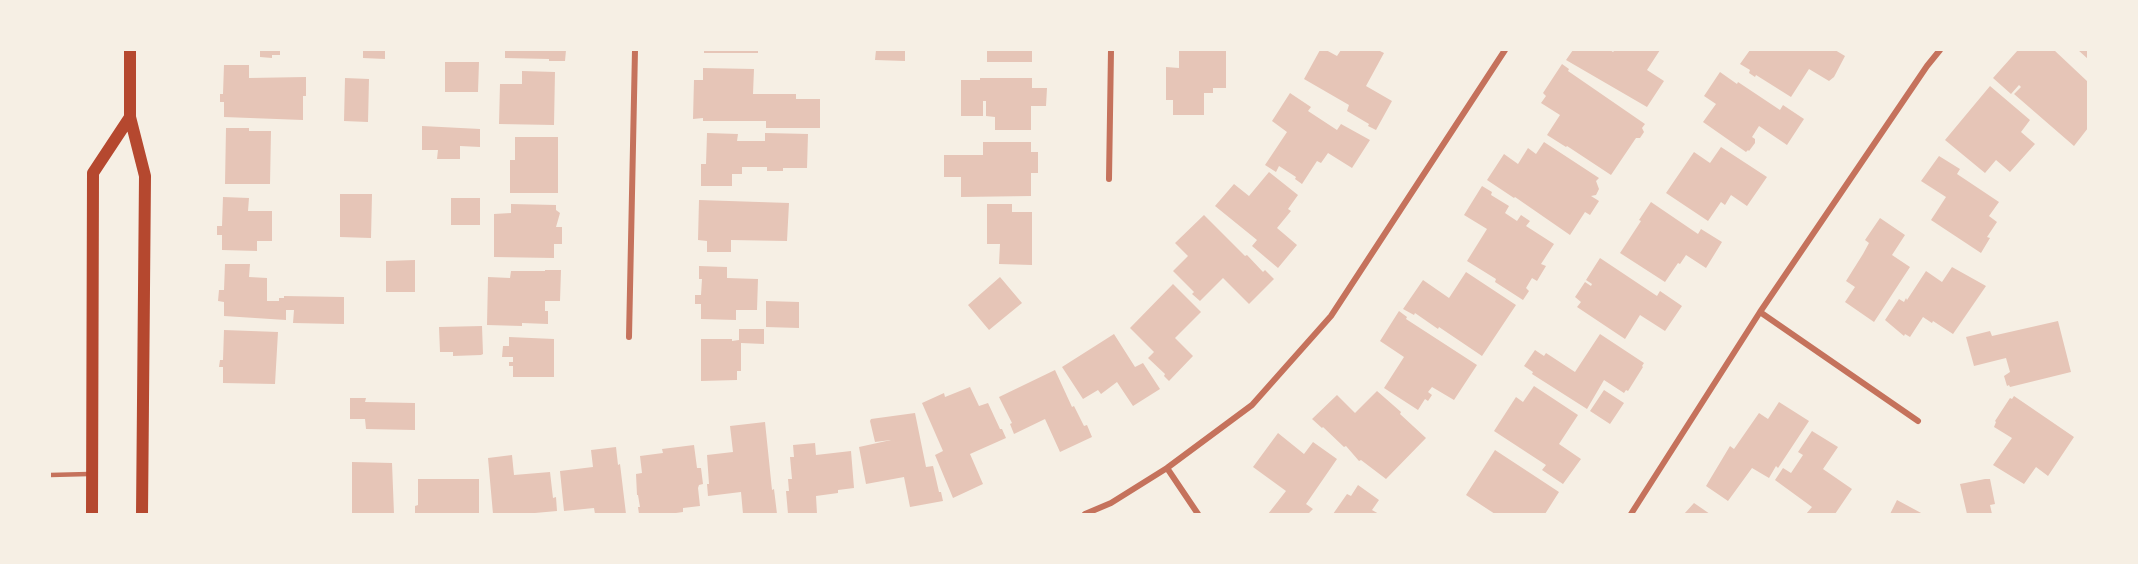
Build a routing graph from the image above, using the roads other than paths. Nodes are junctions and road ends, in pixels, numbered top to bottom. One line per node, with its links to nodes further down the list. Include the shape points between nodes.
1 (130, 50): 6 (main road)
2 (634, 50): 9 (street)
3 (1111, 50): 7 (street)
4 (1505, 50): 11 (street, via 1331,316 1252,405)
5 (1940, 50): 8 (street)
6 (130, 117): 12 (main road, via 93,173); 15 (main road, via 145,176)
7 (1109, 179)
8 (1760, 312): 10 (street); 18 (street)
9 (629, 337)
10 (1918, 422)
11 (1167, 468): 16 (street, via 1111,503); 17 (street)
12 (92, 474): 13 (lane); 14 (main road)
13 (50, 475)
14 (92, 514)
15 (142, 514)
16 (1084, 514)
17 (1198, 514)
18 (1631, 514)

